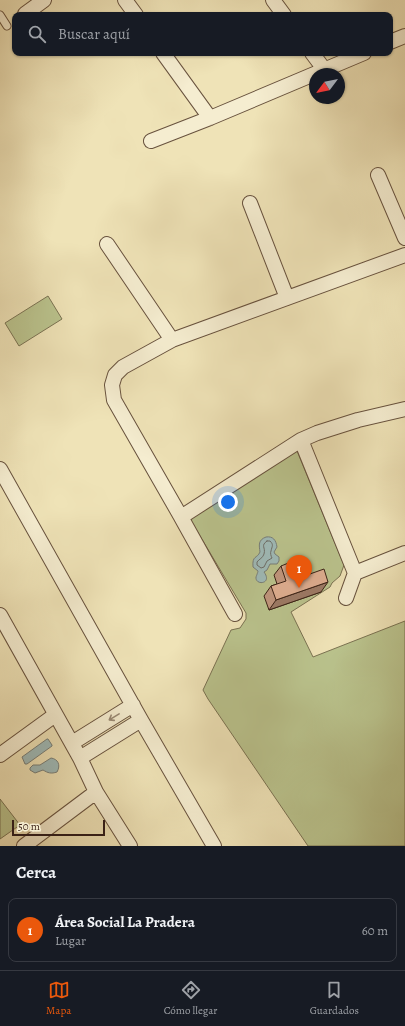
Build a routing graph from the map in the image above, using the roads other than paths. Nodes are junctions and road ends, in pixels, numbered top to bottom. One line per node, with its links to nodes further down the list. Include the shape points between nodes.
1 (44, 0): 4 (street)
2 (125, 0): 5 (street)
3 (273, 0): 6 (street)
4 (28, 12)
5 (134, 12)
6 (282, 12)
7 (0, 15): 8 (lane)
8 (8, 26)
9 (405, 36): 10 (street)
10 (393, 41)
11 (165, 56): 17 (street)
12 (314, 56): 14 (street)
13 (356, 56): 15 (street)
14 (323, 68)
15 (326, 68)
16 (309, 75): 17 (street)
17 (210, 118): 18 (street)
18 (151, 141)
19 (378, 175): 21 (street)
20 (250, 203): 24 (street)
21 (405, 238)
22 (107, 244): 25 (street)
23 (405, 255): 24 (street)
24 (287, 298): 25 (street)
25 (172, 340): 29 (street, via 123,367 115,375 112,385 114,400)
26 (405, 409): 27 (street, via 358,420)
27 (301, 440): 29 (street); 31 (street)
28 (0, 468): 36 (street)
29 (181, 517): 33 (street)
30 (405, 553): 31 (street)
31 (355, 573): 32 (street)
32 (346, 598)
33 (236, 614)
34 (0, 615): 35 (street)
35 (4, 632): 37 (street)
36 (133, 705): 38 (street); 39 (street, one-way to 39)
37 (55, 715): 39 (street); 40 (street)
38 (141, 720): 41 (street); 45 (street)
39 (72, 743): 41 (street)
40 (0, 755)
41 (80, 758): 42 (street)
42 (96, 792): 43 (street); 44 (street)
43 (24, 846)
44 (130, 846)
45 (214, 846)

